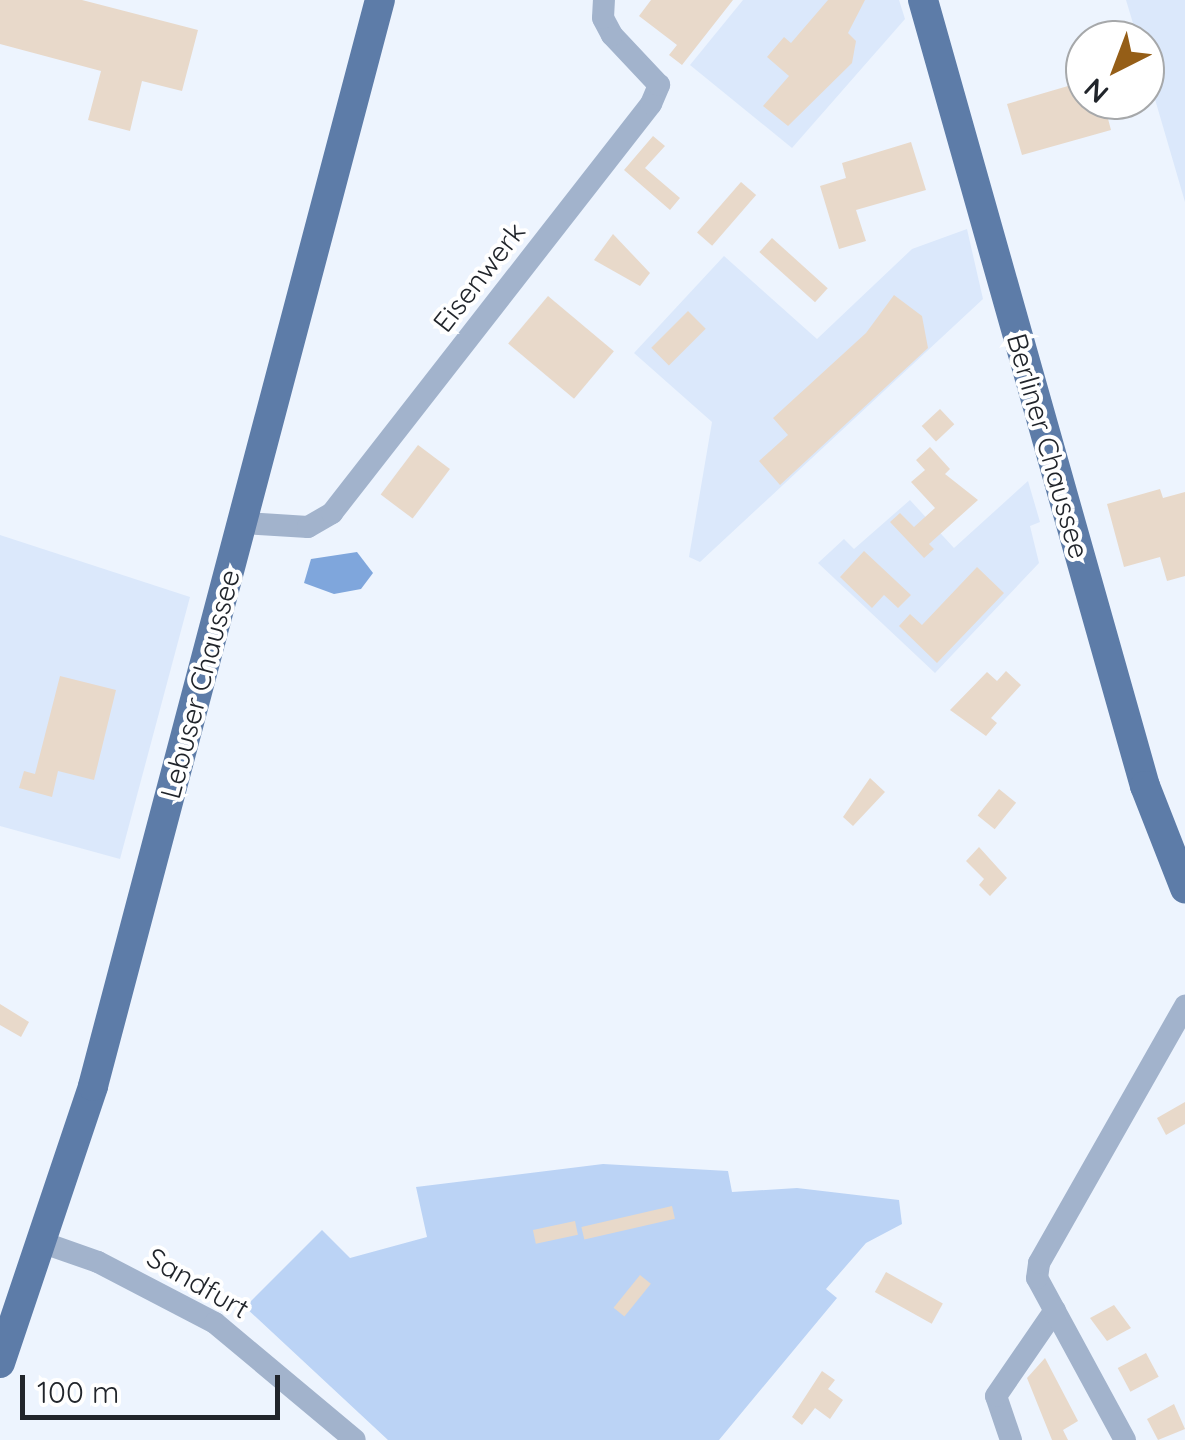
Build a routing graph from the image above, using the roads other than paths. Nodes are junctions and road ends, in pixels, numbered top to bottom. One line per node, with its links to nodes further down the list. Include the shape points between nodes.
1 (380, 0): 5 (main road, Lebuser Chaussee)
2 (604, 0): 5 (street, Eisenwerk, via 612,35 658,84 651,104 332,513 308,528)
3 (923, 0): 7 (main road, Berliner Chaussee, via 1145,786)
4 (937, 0): 6 (main road, Berliner Chaussee, via 1112,628)
5 (244, 524): 9 (main road, Lebuser Chaussee, via 93,1086)
6 (1185, 852)
7 (1185, 888)
8 (1185, 1006): 10 (street, via 1038,1263)
9 (42, 1242): 11 (main road, Lebuser Chaussee); 12 (street, Sandfurt, via 98,1262 215,1323)
10 (1054, 1310): 13 (street, via 996,1396); 14 (street)
11 (0, 1362)
12 (355, 1440)
13 (1012, 1440)
14 (1125, 1440)

